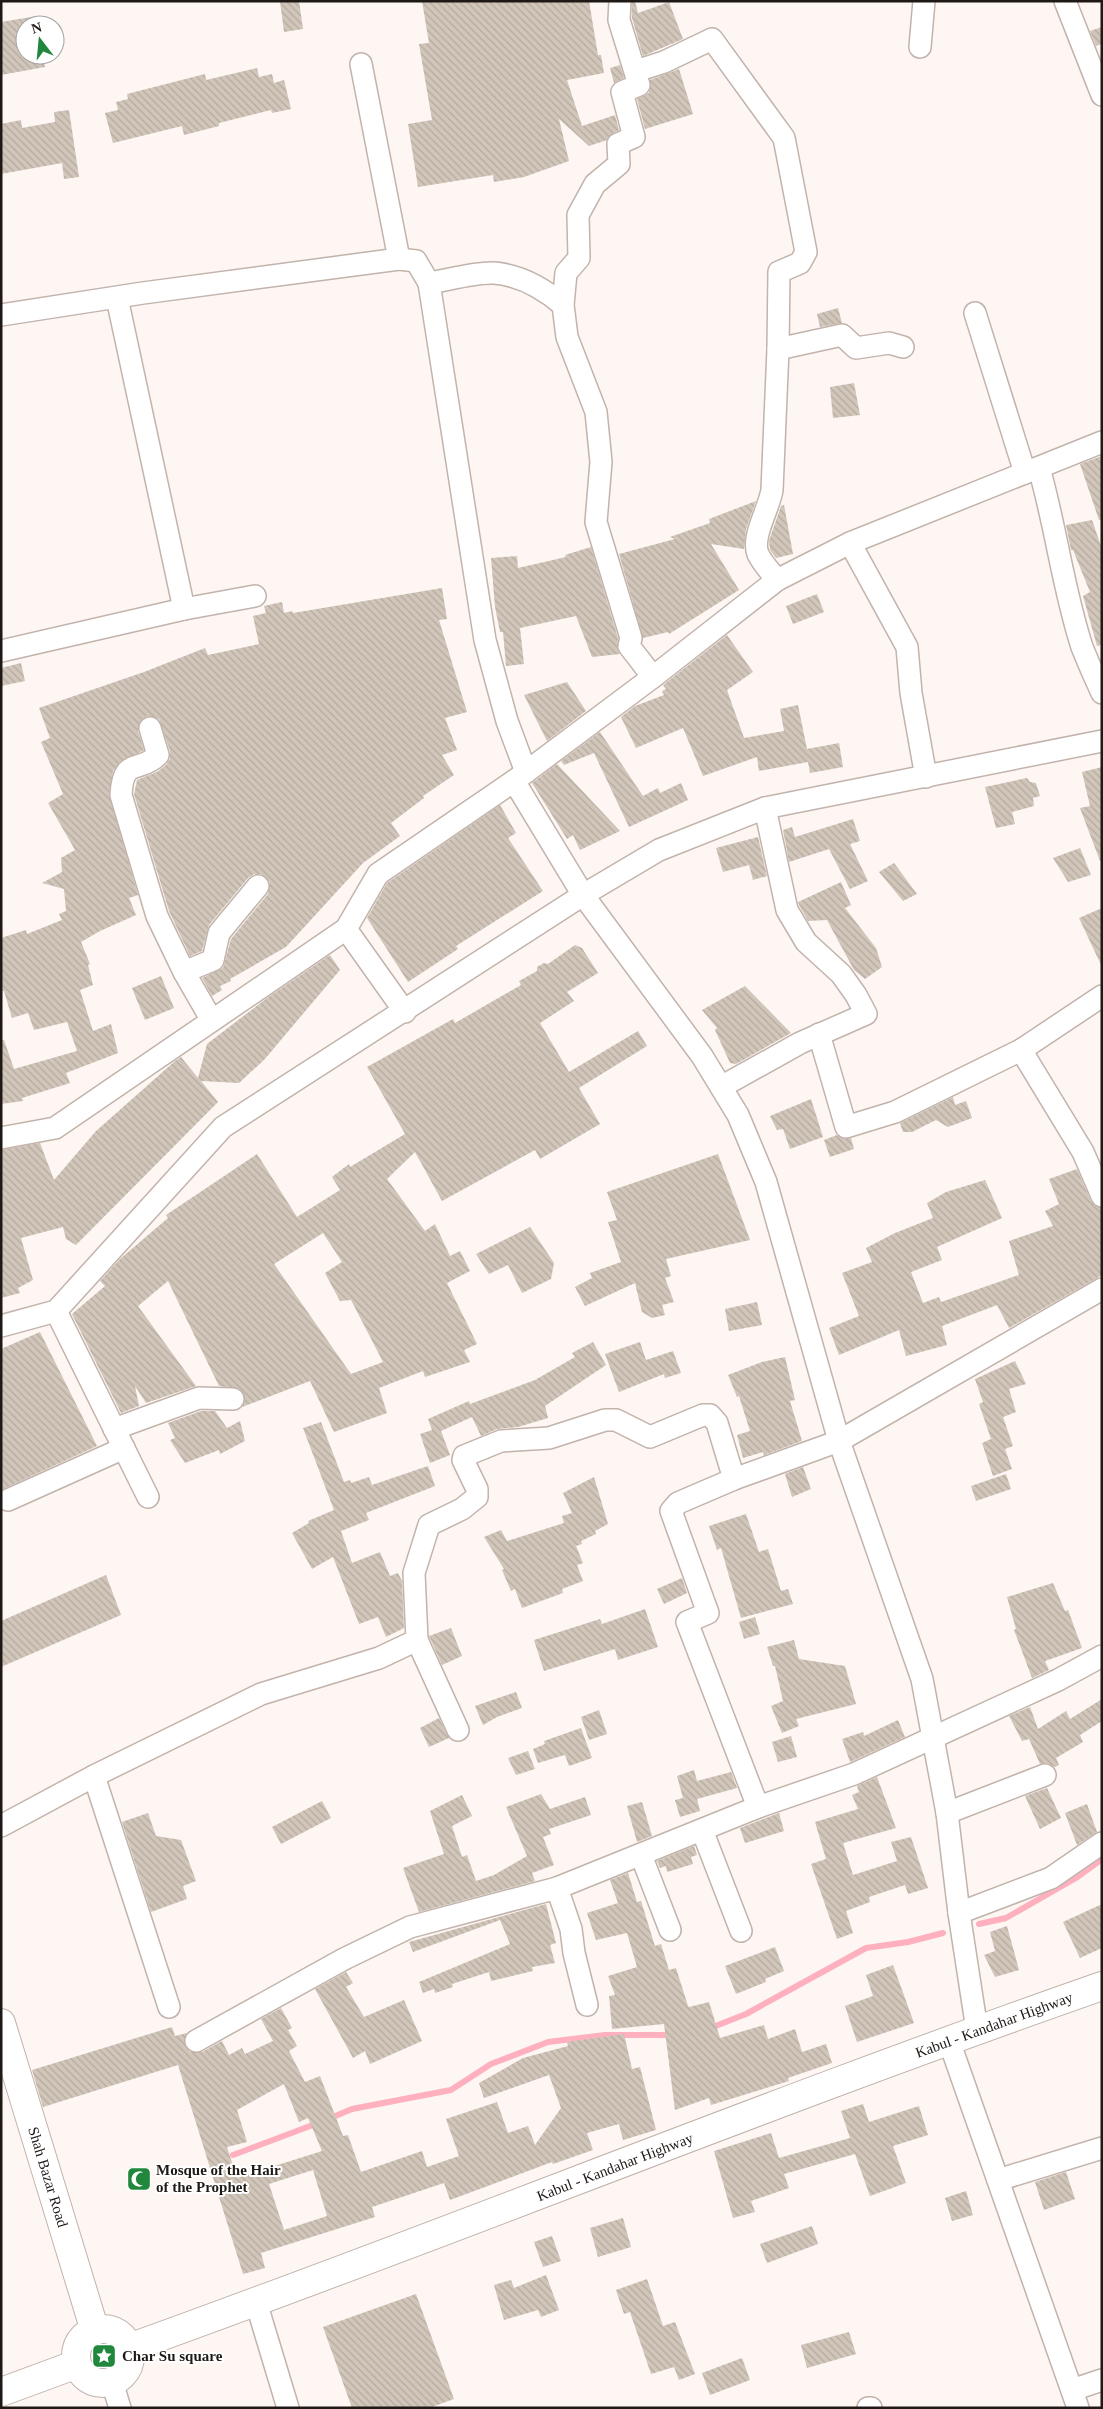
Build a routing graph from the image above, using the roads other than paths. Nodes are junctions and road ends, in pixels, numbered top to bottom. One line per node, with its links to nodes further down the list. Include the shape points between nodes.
1 (620, 1): 6 (street, via 619,20)
2 (924, 1): 4 (street)
3 (1065, 1): 7 (street)
4 (920, 47)
5 (361, 64): 8 (street)
6 (636, 71): 11 (street, via 639,85 622,92 634,137 618,144 619,164 595,184 578,215 579,258 566,273); 15 (street, via 664,62 712,38 784,138 806,252 800,263 779,272)
7 (1102, 95)
8 (399, 260): 9 (street, via 416,260); 10 (street)
9 (429, 283): 11 (street, via 494,273 520,279 545,290); 27 (street, via 485,640)
10 (117, 298): 13 (street); 21 (street)
11 (563, 305): 23 (street, via 567,337 596,412 601,462 596,522 631,638 629,646)
12 (975, 313): 17 (street)
13 (1, 315)
14 (903, 347): 15 (street, via 889,343 856,348 842,335)
15 (778, 349): 19 (street, via 772,490 769,506 756,535 758,553)
16 (1102, 442): 17 (street)
17 (1032, 470): 18 (street); 24 (street, via 1052,515 1065,584 1082,647)
18 (850, 543): 19 (street); 28 (street, via 907,647 911,693)
19 (776, 580): 23 (street)
20 (255, 596): 21 (street)
21 (184, 609): 22 (street)
22 (1, 651)
23 (653, 677): 27 (street)
24 (1102, 693)
25 (150, 728): 33 (street, via 158,755 130,768 122,778 121,795 157,916)
26 (1102, 741): 28 (street)
27 (520, 776): 31 (street); 32 (street, via 378,874)
28 (926, 777): 29 (street)
29 (765, 808): 31 (street, via 659,850); 37 (street, via 786,910 806,942 841,974 866,1014)
30 (258, 886): 33 (street, via 219,933 212,960)
31 (583, 895): 35 (street); 39 (street, via 702,1056)
32 (346, 928): 35 (street); 36 (street)
33 (184, 972): 36 (street)
34 (1102, 996): 38 (street)
35 (405, 1012): 43 (street, via 223,1127)
36 (211, 1019): 40 (street, via 55,1128)
37 (819, 1034): 38 (street, via 846,1127 895,1112); 39 (street)
38 (1020, 1050): 41 (street, via 1083,1152)
39 (721, 1087): 47 (street, via 738,1115 766,1182)
40 (1, 1138)
41 (1102, 1196)
42 (1102, 1288): 47 (street)
43 (56, 1311): 44 (street); 46 (street)
44 (1, 1326)
45 (233, 1400): 46 (street, via 199,1398)
46 (114, 1429): 48 (street)
47 (839, 1441): 49 (street); 55 (street, via 922,1679)
48 (124, 1448): 50 (street); 51 (street)
49 (734, 1479): 52 (street, via 716,1423 710,1415 650,1437 616,1420 605,1420 549,1438 501,1440 464,1456 477,1497 462,1509 430,1525 414,1573); 58 (street, via 678,1503 671,1511 708,1613 687,1622)
50 (148, 1497)
51 (8, 1500)
52 (417, 1640): 54 (street); 57 (street, via 379,1658 261,1694)
53 (1102, 1656): 55 (street, via 1058,1680)
54 (458, 1730)
55 (934, 1737): 58 (street, via 854,1774); 59 (street)
56 (1045, 1775): 59 (street)
57 (94, 1776): 60 (street); 70 (street)
58 (758, 1807): 61 (street)
59 (947, 1812): 65 (street)
60 (1, 1826)
61 (702, 1830): 63 (street); 67 (street)
62 (1102, 1843): 65 (street, via 1051,1878)
63 (641, 1855): 64 (street); 66 (street)
64 (557, 1888): 69 (street, via 571,1929); 74 (street, via 410,1927 344,1959)
65 (959, 1914): 72 (street)
66 (670, 1930)
67 (741, 1931)
68 (1102, 1986): 72 (main road, Kabul - Kandahar Highway)
69 (587, 2005)
70 (170, 2007)
71 (1, 2023): 78 (main road, Shah Bazar Road)
72 (977, 2030): 73 (main road, Kabul - Kandahar Highway)
73 (949, 2040): 76 (street); 77 (main road, Kabul - Kandahar Highway)
74 (196, 2041)
75 (1102, 2148): 76 (street)
76 (998, 2180): 84 (street)
77 (256, 2302): 79 (main road, Kabul - Kandahar Highway); 86 (street)
78 (95, 2331): 79 (main road, via 103,2329 119,2335); 80 (main road, via 82,2340 76,2356)
79 (129, 2348): 82 (main road, via 127,2368)
80 (77, 2364): 82 (main road, via 91,2380); 83 (main road)
81 (1102, 2380): 84 (street)
82 (112, 2382): 85 (street)
83 (1, 2392)
84 (1075, 2399)
85 (120, 2408)
86 (288, 2408)

